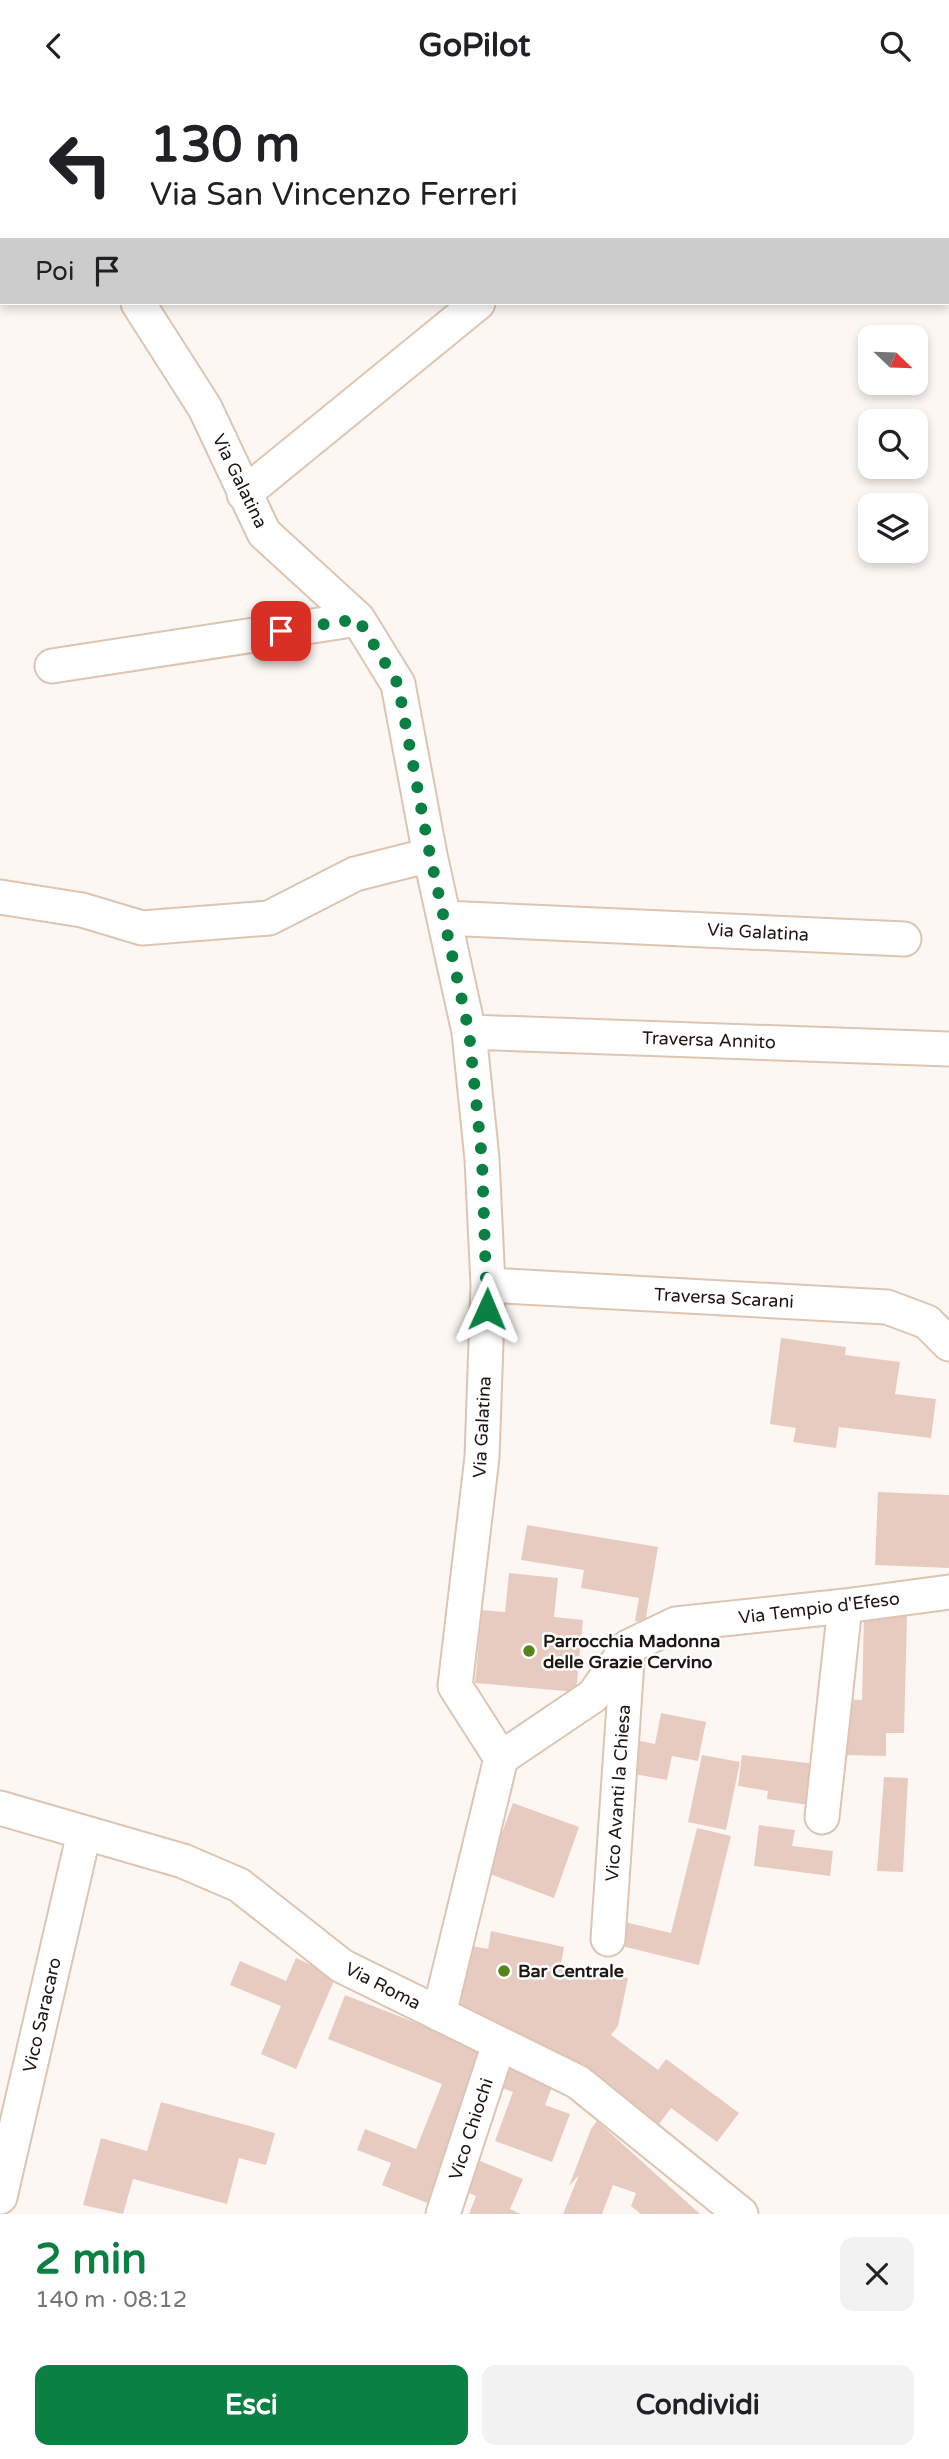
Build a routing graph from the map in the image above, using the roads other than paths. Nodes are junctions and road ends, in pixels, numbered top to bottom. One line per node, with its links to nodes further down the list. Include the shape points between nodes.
1 (139, 305): 3 (street, Via Galatina, via 205,408)
2 (476, 305): 3 (street)
3 (244, 494): 4 (street, Via Galatina, via 264,533)
4 (358, 619): 5 (street); 6 (street, Via Galatina, via 398,684)
5 (52, 666)
6 (430, 855): 7 (street, via 355,874 269,918 142,928 82,910); 8 (street, Via Galatina)
7 (0, 897)
8 (444, 918): 9 (street, Via Galatina); 10 (street, Via Galatina)
9 (904, 939)
10 (469, 1032): 11 (street, Traversa Annito); 12 (street, Via Galatina)
11 (949, 1049)
12 (488, 1285): 13 (street, Traversa Scarani, via 887,1307 927,1322); 17 (street, Via Galatina, via 482,1457 455,1686)
13 (949, 1345)
14 (949, 1592): 15 (street, Via Tempio d'Efeso)
15 (845, 1607): 16 (street, Via Tempio d'Efeso, via 676,1624); 19 (street)
16 (628, 1647): 17 (street, Via Tempio d'Efeso, via 593,1696); 21 (street, Vico Avanti la Chiesa)
17 (501, 1758): 22 (street)
18 (0, 1808): 20 (street, Via Roma)
19 (822, 1818)
20 (85, 1833): 22 (street, Via Roma, via 183,1861 239,1885 342,1966); 24 (street, Vico Saracaro)
21 (608, 1939)
22 (439, 2014): 23 (street, Via Roma)
23 (499, 2044): 25 (street, Vico Chiochi); 26 (street, Via Roma, via 579,2083)
24 (0, 2197)
25 (443, 2214)
26 (741, 2214)

